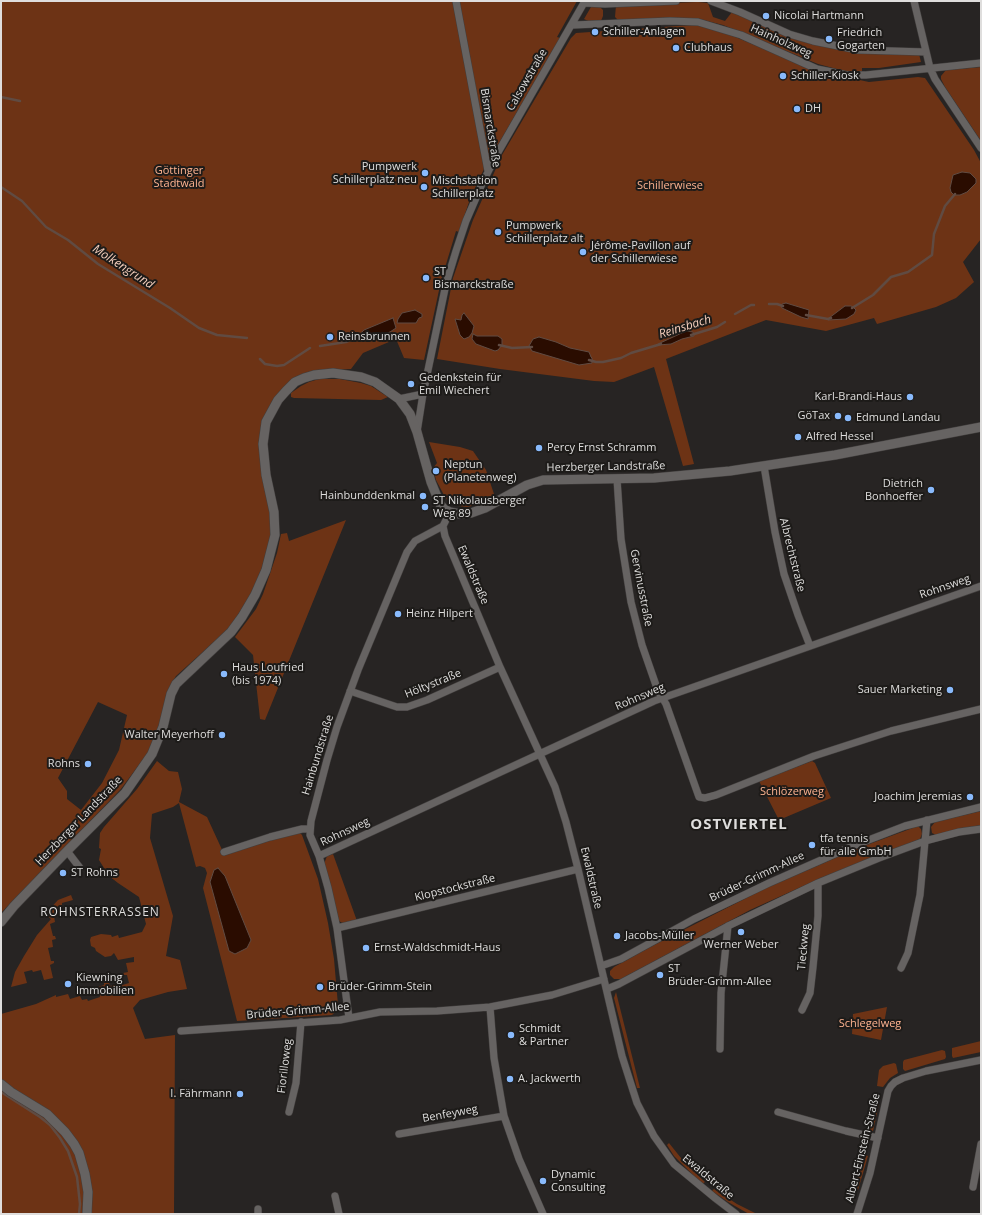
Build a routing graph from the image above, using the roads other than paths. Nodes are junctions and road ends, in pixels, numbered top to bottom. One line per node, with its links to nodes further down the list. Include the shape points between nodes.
1 (456, 1): 11 (street, Bismarckstraße)
2 (676, 1): 5 (street, via 605,4)
3 (711, 1): 7 (street, Hainholzweg, via 789,34 813,41 858,50)
4 (914, 1): 7 (street)
5 (585, 2): 6 (street, Calsowstraße)
6 (573, 25): 9 (street, Hainholzweg, via 698,22 741,35 817,69 832,72 866,75); 11 (street, Calsowstraße)
7 (926, 52): 9 (street)
8 (981, 63): 9 (street, Hainholzweg)
9 (930, 68): 10 (street)
10 (981, 148)
11 (488, 171): 12 (street, Bismarckstraße, via 469,214 451,266)
12 (423, 394): 13 (street); 15 (street, Bismarckstraße)
13 (399, 399): 15 (street, Herzberger Landstraße, via 410,414); 32 (street, Herzberger Landstraße, via 375,382 360,377 328,373 295,382 278,400 266,422 263,444 266,476 274,512 275,535 266,570 255,595 231,632 176,684 152,754 125,793)
14 (981, 427): 16 (street, Herzberger Landstraße)
15 (417, 432): 18 (street, Herzberger Landstraße, via 437,497)
16 (764, 466): 17 (street, Herzberger Landstraße, via 692,476); 21 (street, Albrechtstraße, via 784,574)
17 (617, 479): 18 (street, Herzberger Landstraße, via 543,480 527,485 471,513); 24 (street, Gervinusstraße, via 621,539 631,602 642,645)
18 (450, 512): 19 (street)
19 (443, 526): 22 (street, Ewaldstraße); 23 (street, Hainbundstraße, via 419,538 407,552)
20 (981, 586): 21 (street, Rohnsweg)
21 (810, 646): 24 (street, Rohnsweg)
22 (500, 667): 23 (street, Höltystraße, via 407,707 397,707); 26 (street, Ewaldstraße)
23 (350, 691): 29 (street, Hainbundstraße, via 326,760)
24 (662, 698): 25 (street, via 699,798 702,799 828,751 891,731); 26 (street, Rohnsweg)
25 (981, 709)
26 (540, 754): 34 (street, Rohnsweg); 36 (street, Ewaldstraße, via 557,794)
27 (981, 807): 28 (street, Brüder-Grimm-Allee)
28 (927, 820): 31 (street); 41 (street, Brüder-Grimm-Allee, via 854,846 769,883 694,919 620,959)
29 (310, 829): 33 (street, via 270,837); 34 (street, Hainbundstraße)
30 (981, 829): 31 (street)
31 (925, 841): 37 (street); 42 (street, via 920,895 908,953)
32 (67, 851): 35 (street); 38 (street, Herzberger Landstraße)
33 (224, 852)
34 (319, 856): 40 (street, Hainbundstraße)
35 (80, 868)
36 (578, 869): 40 (street, Klopstockstraße); 41 (street, Ewaldstraße)
37 (818, 883): 39 (street); 46 (street, Tieckweg, via 814,967 810,993)
38 (1, 922)
39 (728, 926): 44 (street); 50 (street, via 721,993)
40 (337, 928): 47 (street, Hainbundstraße)
41 (601, 966): 43 (street, Ewaldstraße)
42 (900, 968)
43 (604, 979): 44 (street, Ewaldstraße); 45 (street, Brüder-Grimm-Allee, via 552,995)
44 (607, 989): 64 (street, Ewaldstraße, via 630,1083 654,1136 674,1164)
45 (490, 1007): 47 (street, Brüder-Grimm-Allee, via 380,1012); 55 (street, via 494,1058)
46 (802, 1010)
47 (349, 1018): 48 (street, Brüder-Grimm-Allee)
48 (301, 1022): 49 (street, Brüder-Grimm-Allee); 53 (street, Fiorilloweg, via 296,1083)
49 (181, 1031)
50 (720, 1049)
51 (981, 1060): 57 (street, Albert-Einstein-Straße, via 926,1071 895,1082 888,1091)
52 (1, 1084): 61 (street, via 46,1114 74,1144 86,1174)
53 (289, 1112)
54 (778, 1112): 57 (street, via 846,1132)
55 (504, 1116): 56 (street, Benfeyweg); 63 (street)
56 (399, 1134)
57 (878, 1138): 65 (street, Albert-Einstein-Straße)
58 (981, 1144): 59 (street)
59 (973, 1187)
60 (335, 1196): 62 (street)
61 (87, 1214)
62 (339, 1214)
63 (543, 1214)
64 (736, 1214)
65 (857, 1214)

